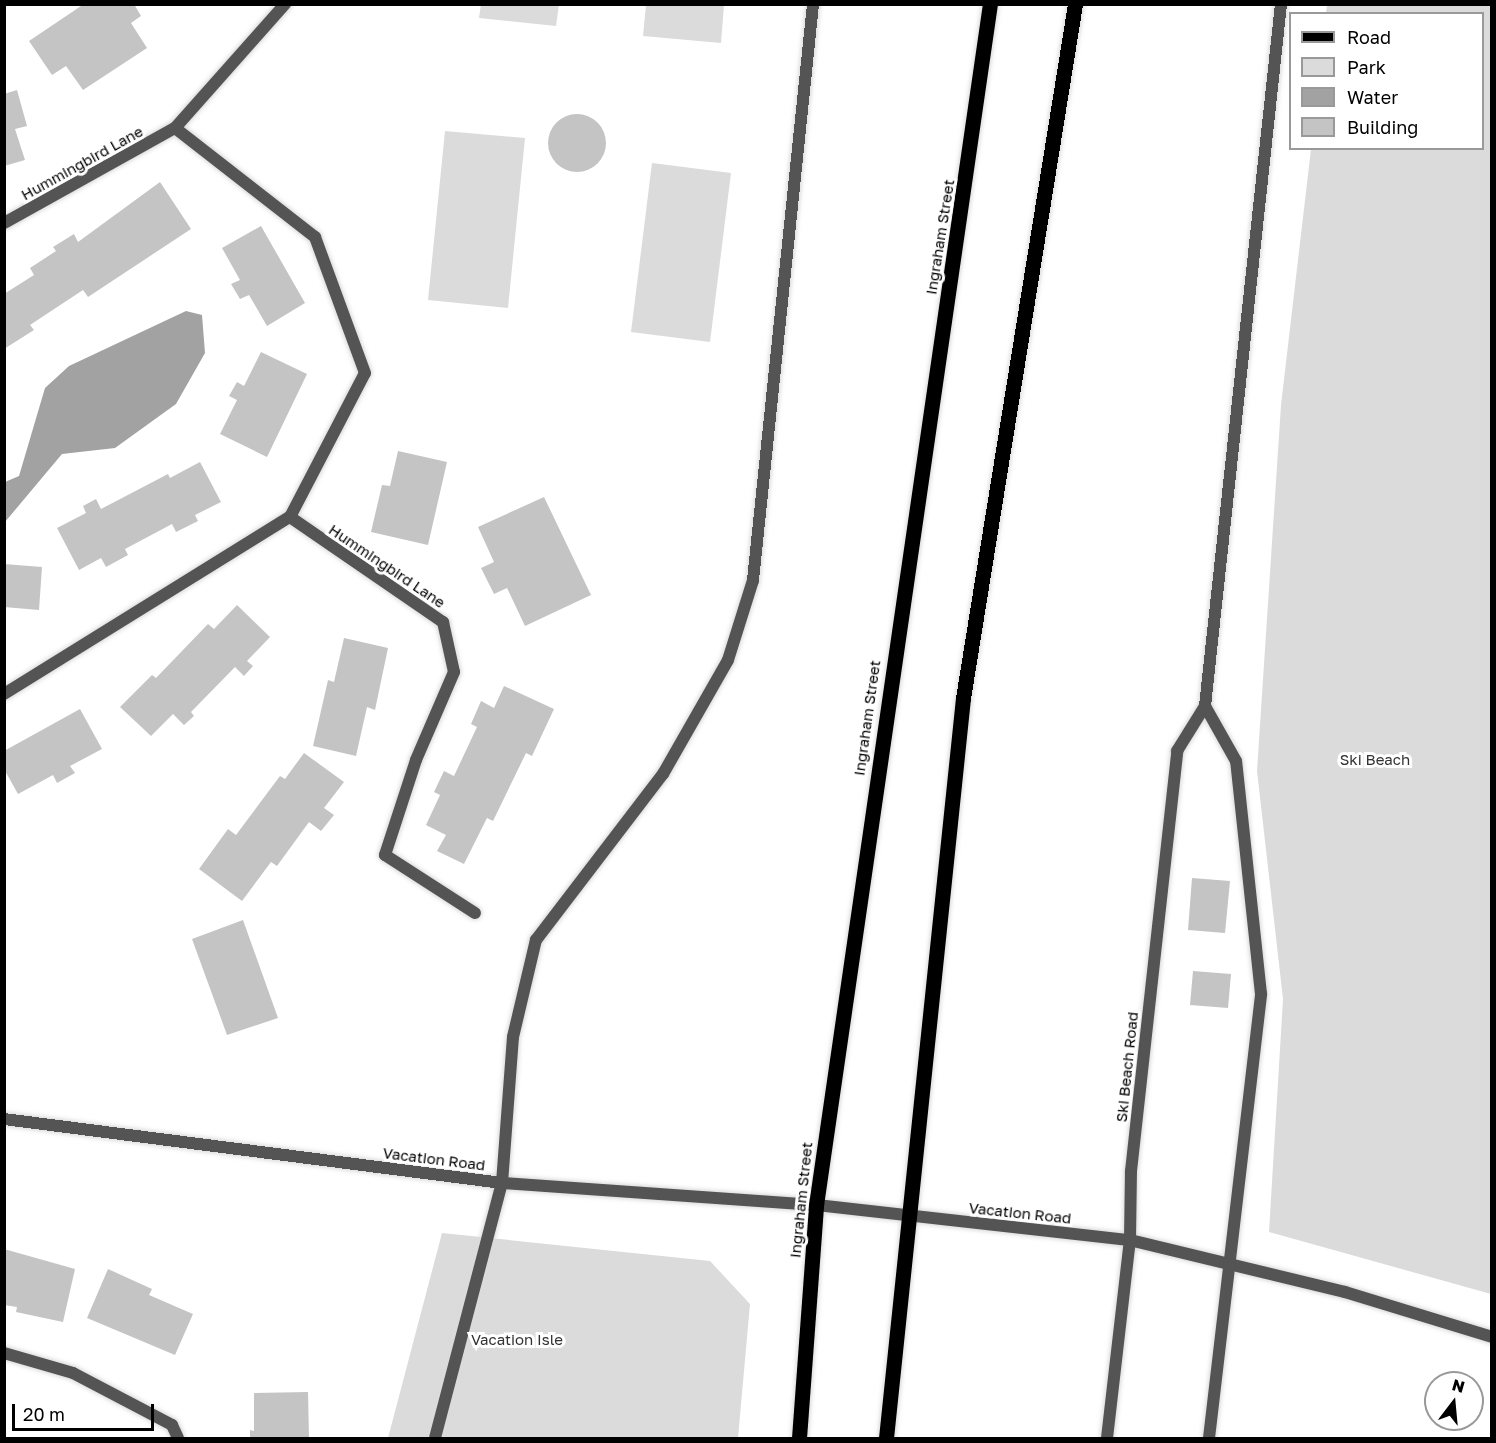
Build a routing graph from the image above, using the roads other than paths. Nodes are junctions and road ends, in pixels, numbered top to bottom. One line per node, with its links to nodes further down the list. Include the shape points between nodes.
1 (285, 4): 6 (street, Hummingbird Lane)
2 (813, 4): 13 (street, via 753,580 728,660 663,774 536,940 513,1036)
3 (990, 4): 14 (main road, Ingraham Street)
4 (1075, 4): 15 (main road, via 963,698)
5 (1281, 4): 10 (street)
6 (175, 129): 7 (street, Hummingbird Lane); 8 (street, via 315,237 365,373)
7 (4, 223)
8 (290, 517): 9 (street); 11 (street, Hummingbird Lane, via 443,622 454,672 416,760 385,855)
9 (4, 694)
10 (1205, 706): 16 (street, Ski Beach Road, via 1177,751 1131,1171); 17 (street, via 1236,761 1261,994)
11 (475, 913)
12 (4, 1119): 13 (street, Vacation Road)
13 (502, 1183): 14 (street, Vacation Road); 21 (street)
14 (816, 1205): 15 (street, Vacation Road); 22 (main road, Ingraham Street)
15 (907, 1215): 16 (street, Vacation Road); 23 (main road)
16 (1130, 1240): 17 (street, Vacation Road); 24 (street, Ski Beach Road)
17 (1230, 1268): 18 (street, Vacation Road, via 1345,1292); 25 (street)
18 (1491, 1337)
19 (4, 1353): 20 (street, via 73,1373 172,1425)
20 (178, 1438)
21 (435, 1438)
22 (799, 1438)
23 (886, 1438)
24 (1107, 1438)
25 (1209, 1438)

